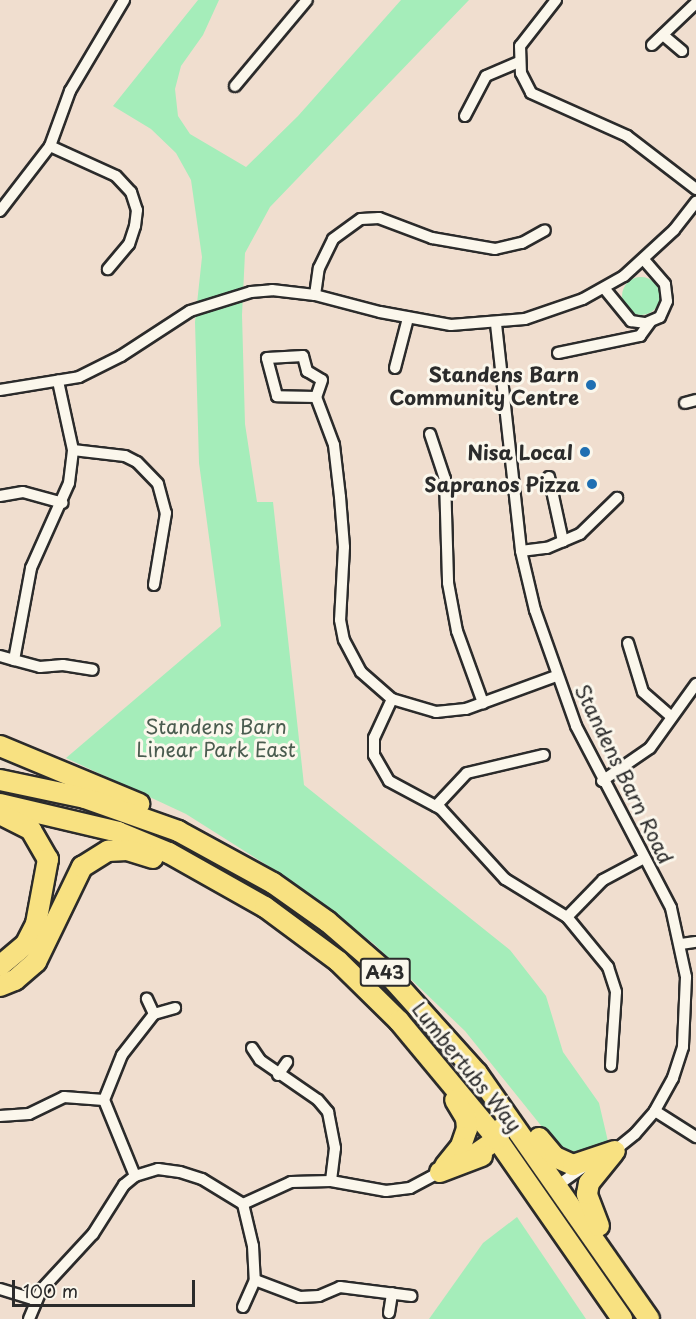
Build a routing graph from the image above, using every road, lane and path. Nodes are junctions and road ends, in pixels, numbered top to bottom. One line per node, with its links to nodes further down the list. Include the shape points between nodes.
1 (124, 0): 11 (street, via 70,92)
2 (307, 0): 9 (street)
3 (556, 0): 8 (street, via 526,34)
4 (696, 3): 5 (street)
5 (663, 34): 6 (street); 7 (street)
6 (652, 45)
7 (682, 51)
8 (519, 62): 10 (street, via 486,76); 12 (street, via 531,93 627,136)
9 (234, 86)
10 (465, 116)
11 (50, 146): 14 (street); 17 (street, via 116,176 131,192 137,210 135,226 129,244)
12 (696, 189)
13 (696, 202): 16 (street)
14 (0, 211)
15 (545, 230): 19 (street, via 522,243 495,249 432,238 379,218 361,219 333,238 319,268)
16 (644, 260): 18 (street); 21 (street, via 660,277 667,293 663,313)
17 (108, 269)
18 (604, 288): 21 (street, via 627,319); 22 (street, via 554,311)
19 (315, 295): 20 (street); 25 (street, via 272,290 209,303 100,368)
20 (408, 318): 22 (street, via 451,325); 24 (street)
21 (650, 322): 23 (street, via 640,336)
22 (496, 324): 35 (street, Standens Barn Road)
23 (558, 353)
24 (394, 368)
25 (58, 381): 26 (street); 29 (street)
26 (0, 390)
27 (316, 397): 27 (street, via 277,396 267,358 303,356 308,371 322,380); 43 (street, via 334,445 344,548 340,620 344,640 361,672)
28 (430, 434): 44 (street, via 445,479 452,602)
29 (73, 450): 33 (street); 36 (street, via 125,456 137,462 158,484 166,513)
30 (549, 477): 34 (street)
31 (0, 496): 33 (street, via 23,492)
32 (617, 498): 34 (street, via 594,524)
33 (63, 502): 39 (street, via 31,568)
34 (563, 541): 35 (street)
35 (521, 551): 41 (street, Standens Barn Road)
36 (154, 585)
37 (628, 644): 45 (street, via 643,692)
38 (0, 656): 39 (street)
39 (14, 660): 40 (street, via 40,667)
40 (93, 670)
41 (556, 676): 44 (street); 49 (street, Standens Barn Road)
42 (696, 684): 45 (street)
43 (392, 699): 44 (street, via 436,712); 51 (street, via 374,738 374,755 389,782)
44 (483, 703)
45 (672, 717): 49 (street, via 641,757)
46 (0, 746): 53 (highway, via 162,816)
47 (543, 755): 51 (street, via 467,773)
48 (0, 780): 53 (highway, Lumbertubs Way / A43, via 85,798 136,814)
49 (602, 781): 54 (street, Standens Barn Road)
50 (0, 804): 55 (highway, Lumbertubs Way / A43, via 118,832)
51 (436, 806): 56 (street, via 505,879)
52 (0, 814): 59 (highway, via 32,830 48,860 36,924 26,944)
53 (222, 853): 60 (highway, Lumbertubs Way / A43, via 328,922)
54 (644, 858): 56 (street, via 603,880); 58 (street, Standens Barn Road, via 670,908)
55 (213, 875): 61 (highway, via 184,872 127,850 108,852 91,860 74,877 52,935 36,962 15,980); 68 (highway, Lumbertubs Way / A43, via 297,928 338,961)
56 (567, 917): 69 (street, via 608,966 616,992)
57 (696, 942): 58 (street)
58 (681, 944): 72 (street, Standens Barn Road, via 688,1011 683,1047 673,1078)
59 (0, 966)
60 (387, 973): 65 (highway, Lumbertubs Way / A43); 75 (highway, via 405,1006 496,1115 502,1126)
61 (0, 986)
62 (147, 999): 64 (street)
63 (175, 1008): 64 (street)
64 (154, 1014): 71 (street, via 122,1054)
65 (446, 1037): 76 (highway, via 487,1070 555,1157 573,1165); 81 (highway, Lumbertubs Way / A43)
66 (252, 1048): 70 (street)
67 (287, 1062): 70 (street)
68 (436, 1063): 75 (highway, Lumbertubs Way / A43); 78 (highway, via 462,1110 467,1129 461,1146)
69 (611, 1066)
70 (278, 1075): 80 (street, via 318,1100 328,1112 335,1148)
71 (104, 1100): 73 (street, via 64,1097 29,1114); 79 (street)
72 (655, 1110): 74 (street); 76 (street, Standens Barn Road)
73 (0, 1116)
74 (696, 1137)
75 (497, 1139): 77 (highway); 83 (highway, Lumbertubs Way / A43)
76 (615, 1151): 81 (street, Standens Barn Road); 91 (highway, via 590,1183 588,1206 628,1269)
77 (470, 1158): 78 (highway); 83 (highway, via 495,1158 543,1219)
78 (440, 1172): 80 (street, via 410,1188 386,1191)
79 (135, 1176): 82 (street, via 158,1169 180,1172 202,1179); 88 (street, via 124,1185 93,1234 54,1274)
80 (331, 1181): 82 (street, via 291,1182)
81 (558, 1185): 91 (highway, Lumbertubs Way / A43)
82 (243, 1204): 84 (street, via 253,1246)
83 (577, 1251): 93 (highway, Lumbertubs Way / A43)
84 (255, 1280): 86 (street, via 300,1297 319,1296 340,1287); 89 (street)
85 (0, 1289): 88 (street)
86 (392, 1293): 87 (street); 90 (street)
87 (411, 1296)
88 (36, 1300): 92 (street)
89 (243, 1307)
90 (389, 1313)
91 (641, 1315)
92 (28, 1319)
93 (622, 1319)

